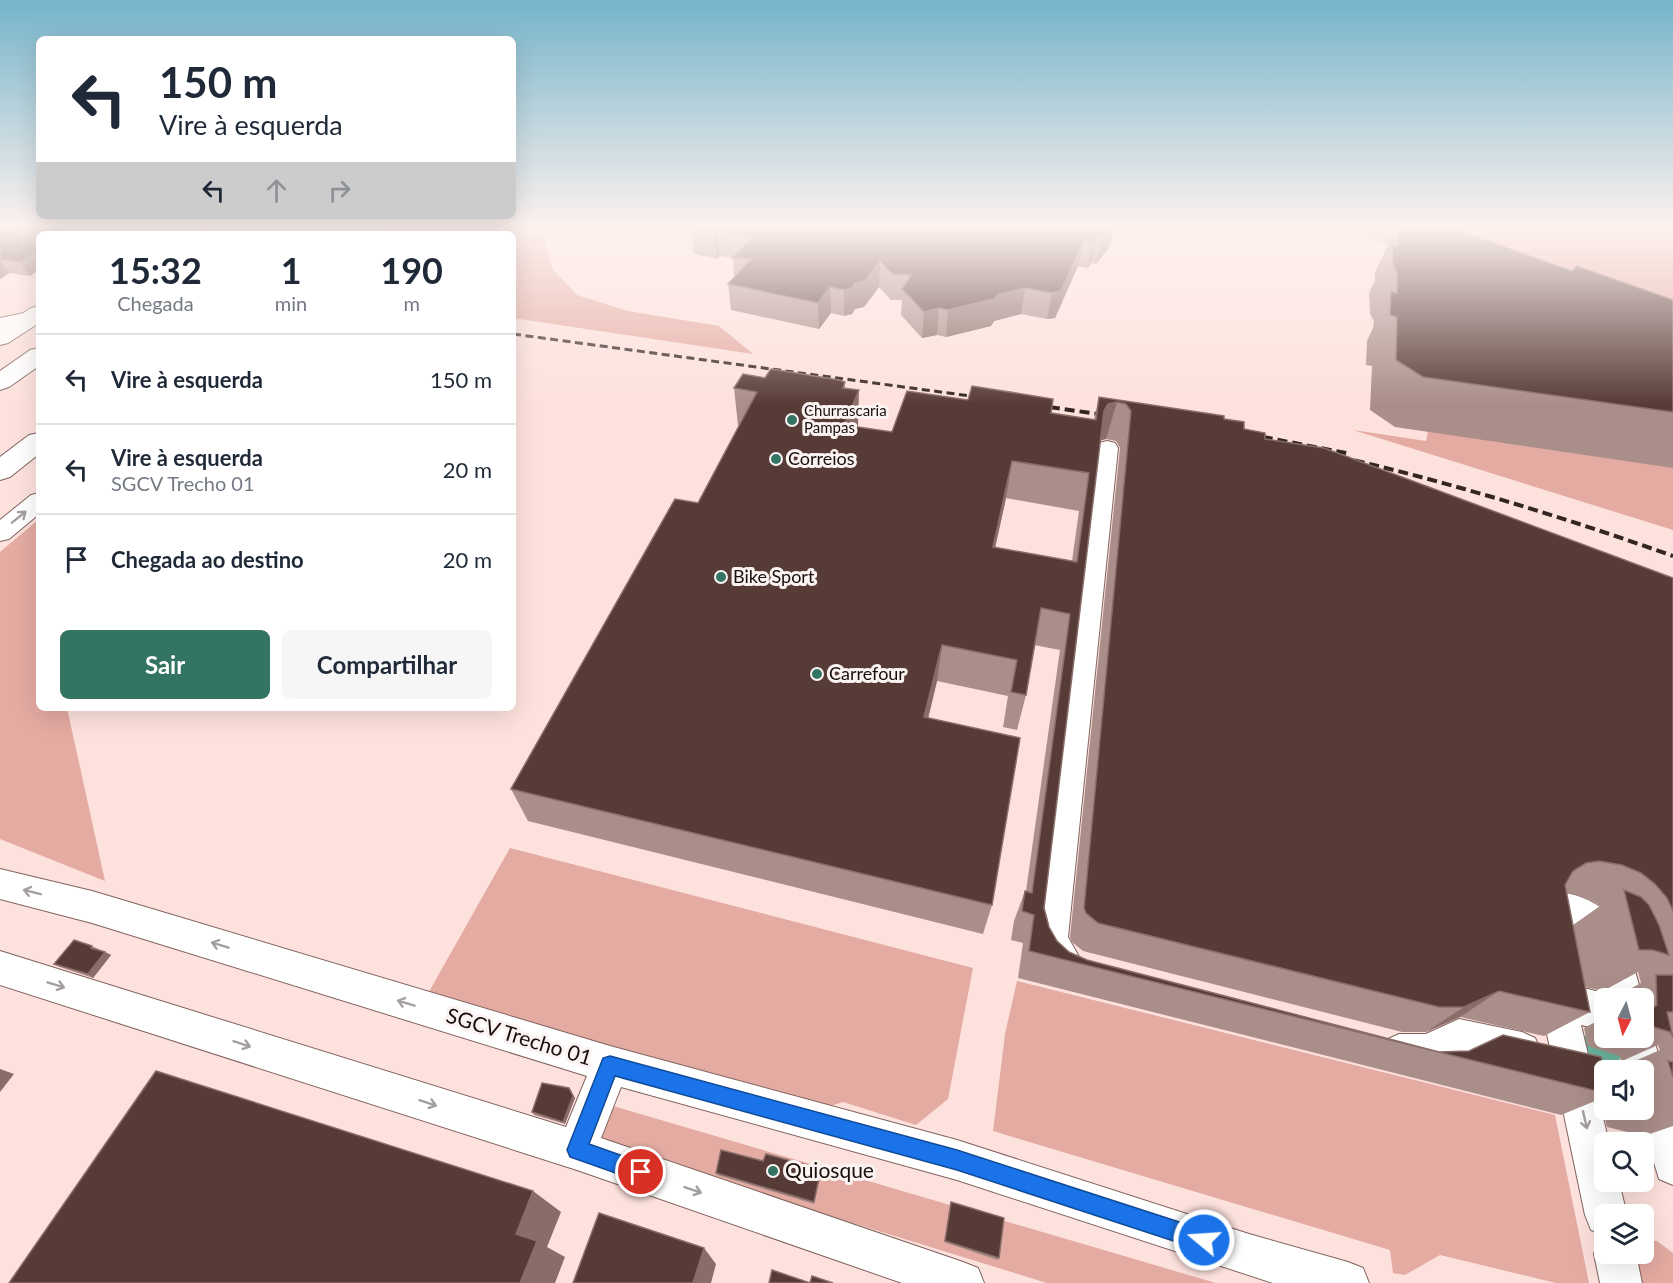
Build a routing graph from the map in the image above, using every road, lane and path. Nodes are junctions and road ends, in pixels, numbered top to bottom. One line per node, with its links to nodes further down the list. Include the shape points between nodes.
1 (36, 315): 2 (street); 3 (main road)
2 (0, 324)
3 (0, 338)
4 (36, 358): 5 (main road)
5 (0, 382)
6 (36, 443): 8 (main road)
7 (1107, 448): 13 (street, via 1051,937 1055,953 1062,960)
8 (0, 471)
9 (36, 503): 10 (street, one-way to 9)
10 (0, 533)
11 (0, 884): 19 (street, SGCV Trecho 01, one-way to 11, via 92,907)
12 (0, 968): 22 (street, one-way to 22)
13 (1094, 974)
14 (1622, 988): 16 (street, via 1608,938 1600,928 1577,912 1550,910 1543,916)
15 (1594, 1008): 16 (street, via 1574,1006)
16 (1560, 1011): 20 (street)
17 (1368, 1044): 20 (street, via 1418,1054 1460,1037)
18 (1641, 1048): 21 (street)
19 (610, 1065): 22 (street); 26 (street, SGCV Trecho 01, via 957,1160)
20 (1588, 1067): 24 (street, one-way to 24)
21 (1656, 1082): 23 (street)
22 (577, 1150): 28 (street, one-way to 28)
23 (1673, 1165)
24 (1605, 1204)
25 (1617, 1264): 29 (street)
26 (1260, 1269): 27 (street, SGCV Trecho 01)
27 (1344, 1282)
28 (963, 1283)
29 (1621, 1283)

